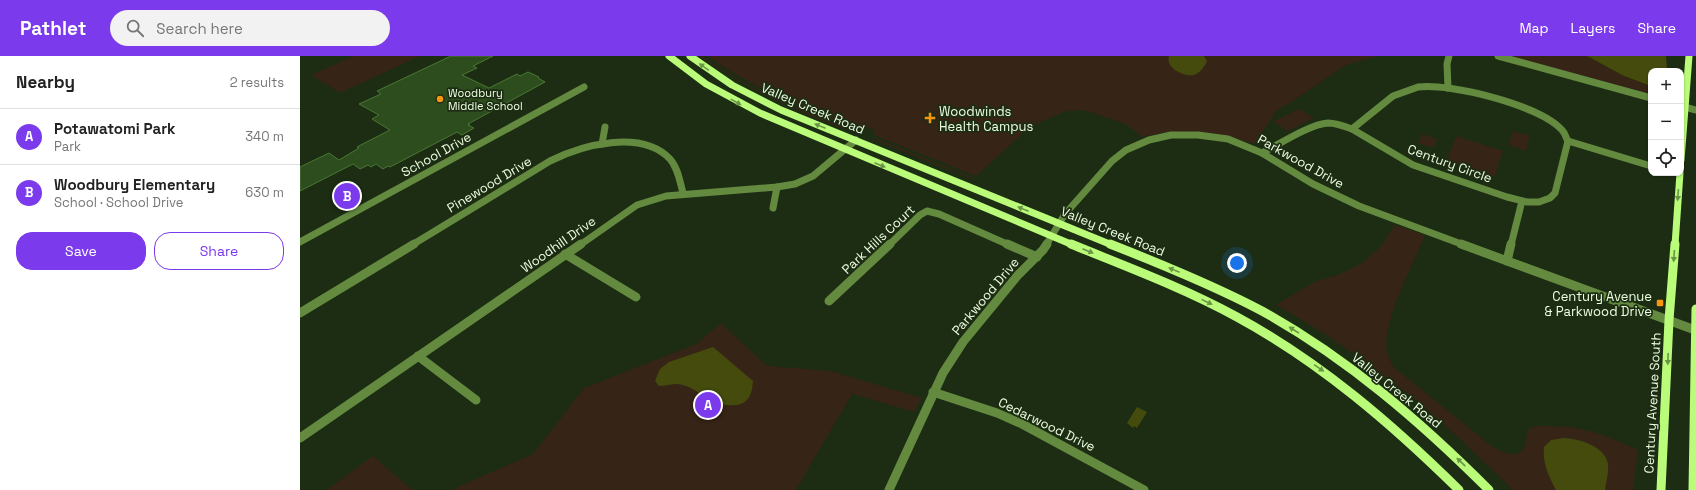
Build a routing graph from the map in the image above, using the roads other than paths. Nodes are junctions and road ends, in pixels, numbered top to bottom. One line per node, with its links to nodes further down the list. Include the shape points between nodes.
1 (669, 56): 17 (main road, Valley Creek Road, one-way to 17, via 698,79 746,107)
2 (690, 56): 14 (main road, Valley Creek Road, one-way to 2, via 750,94)
3 (1449, 56): 7 (street)
4 (1498, 56): 8 (street)
5 (1689, 56): 9 (main road)
6 (584, 87): 27 (street, School Drive)
7 (1448, 88): 13 (street, via 1421,87 1397,93); 15 (street, via 1542,115 1562,128)
8 (1648, 97)
9 (1683, 104)
10 (1684, 106): 11 (street)
11 (1696, 110)
12 (605, 127): 16 (street)
13 (1352, 129): 18 (street, Century Circle, via 1334,123 1321,123); 23 (street, Century Circle, via 1414,165)
14 (856, 140): 17 (street, Woodhill Drive); 25 (main road, Valley Creek Road, one-way to 14)
15 (1568, 141): 19 (street); 23 (street, Century Circle, via 1554,195 1540,201)
16 (602, 144): 22 (street, Pinewood Drive, via 633,143 663,152 675,167); 34 (street, Pinewood Drive, via 582,148 550,161)
17 (844, 150): 21 (street, Woodhill Drive, via 809,178 789,186); 26 (main road, Valley Creek Road, one-way to 26)
18 (1262, 152): 25 (street, Parkwood Drive, via 1233,141 1198,135 1171,135 1143,142 1115,158); 30 (street, Parkwood Drive, via 1309,181 1349,201)
19 (1648, 165)
20 (1679, 176): 35 (main road, Century Avenue South, one-way to 35)
21 (777, 187): 22 (street, Woodhill Drive); 24 (street)
22 (683, 193): 28 (street, Woodhill Drive, via 637,205)
23 (1522, 201): 30 (street)
24 (773, 208)
25 (1060, 223): 26 (street, Parkwood Drive); 44 (main road, Valley Creek Road, one-way to 25, via 1390,398 1288,326 1210,285)
26 (1052, 236): 29 (street, Parkwood Drive); 43 (main road, Valley Creek Road, one-way to 43, via 1196,296 1244,320 1280,342 1329,375 1374,411)
27 (300, 242)
28 (565, 254): 31 (street); 37 (street, Woodhill Drive)
29 (1037, 256): 32 (street, Park Hills Court, via 939,214 927,212 920,215); 38 (street, Parkwood Drive, via 970,332)
30 (1507, 261): 35 (street, Parkwood Drive)
31 (636, 297)
32 (829, 302)
33 (1696, 310): 36 (main road)
34 (300, 313)
35 (1669, 320): 36 (street, Parkwood Drive); 45 (main road, Century Avenue South, one-way to 45)
36 (1695, 330): 46 (main road)
37 (418, 356): 39 (street); 40 (street, Woodhill Drive)
38 (933, 392): 41 (street, Parkwood Drive); 42 (street, Cedarwood Drive, via 1022,424)
39 (476, 400)
40 (300, 438)
41 (889, 490)
42 (1144, 490)
43 (1459, 490)
44 (1489, 490)
45 (1661, 490)
46 (1693, 490)

